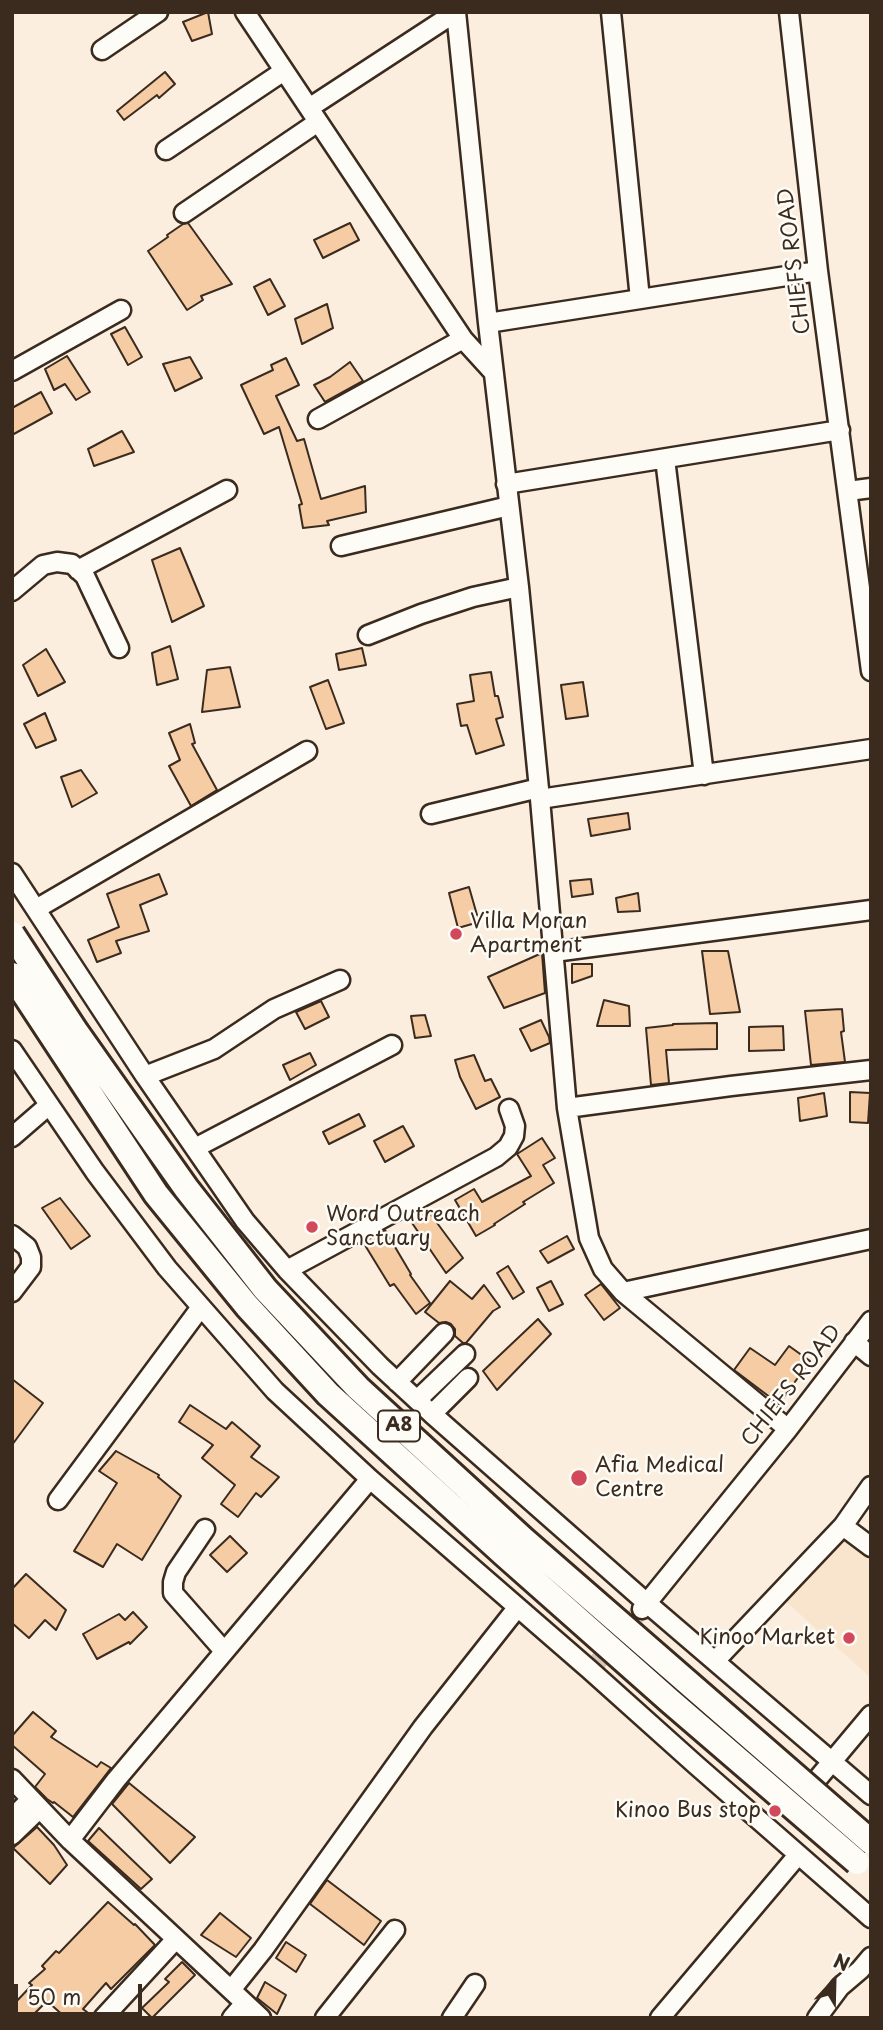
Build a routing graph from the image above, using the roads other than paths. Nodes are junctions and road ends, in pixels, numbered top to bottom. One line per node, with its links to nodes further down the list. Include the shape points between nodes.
1 (158, 12): 6 (street)
2 (244, 12): 7 (street)
3 (456, 12): 8 (street); 14 (street)
4 (611, 12): 12 (street)
5 (789, 12): 11 (street, CHIEFS ROAD)
6 (102, 50)
7 (284, 71): 8 (street); 9 (street)
8 (313, 115): 10 (street); 15 (street)
9 (166, 150)
10 (184, 213)
11 (818, 271): 12 (street); 19 (street, CHIEFS ROAD)
12 (640, 299): 14 (street)
13 (121, 310): 16 (street)
14 (488, 323): 17 (street)
15 (463, 339): 17 (street); 18 (street)
16 (12, 371)
17 (494, 373): 21 (street)
18 (318, 419)
19 (840, 430): 20 (street); 24 (street, CHIEFS ROAD)
20 (665, 459): 21 (street); 35 (street)
21 (506, 484): 25 (street)
22 (871, 488): 24 (street)
23 (227, 490): 27 (street)
24 (848, 491): 32 (street, CHIEFS ROAD)
25 (509, 506): 26 (street); 28 (street)
26 (341, 546)
27 (78, 570): 29 (street, via 72,564 43,565); 31 (street)
28 (519, 587): 30 (street, via 473,597); 36 (street)
29 (12, 591)
30 (368, 635)
31 (119, 648)
32 (871, 671)
33 (871, 749): 35 (street)
34 (307, 751): 39 (street)
35 (704, 775): 36 (street)
36 (540, 793): 37 (street); 42 (street)
37 (431, 814)
38 (12, 873): 39 (street)
39 (36, 909): 48 (street)
40 (871, 910): 42 (street)
41 (12, 934): 85 (highway, A8, bridge, via 186,1188 274,1299 358,1388 445,1468)
42 (554, 952): 51 (street)
43 (12, 975): 81 (highway, A8, bridge, via 156,1194 247,1306 328,1394)
44 (340, 980): 48 (street, via 274,1009 214,1049)
45 (392, 1045): 53 (street)
46 (12, 1050): 49 (street)
47 (871, 1070): 51 (street)
48 (145, 1076): 53 (street)
49 (49, 1105): 52 (street); 59 (street, via 167,1268)
50 (509, 1108): 56 (street, via 516,1126 514,1136 496,1157)
51 (567, 1108): 58 (street, via 589,1238 603,1269)
52 (12, 1137)
53 (195, 1148): 56 (street, via 245,1221)
54 (12, 1235): 57 (street, via 32,1257 31,1267)
55 (871, 1239): 58 (street)
56 (287, 1270): 66 (street)
57 (12, 1292)
58 (623, 1292): 69 (street)
59 (201, 1307): 70 (street, via 275,1391); 72 (street)
60 (871, 1321): 62 (street, CHIEFS ROAD)
61 (444, 1333): 66 (street)
62 (854, 1342): 64 (street); 69 (street, CHIEFS ROAD)
63 (466, 1354): 67 (street)
64 (871, 1356)
65 (468, 1378): 68 (street)
66 (397, 1382): 67 (street)
67 (417, 1400): 68 (street)
68 (432, 1414): 76 (street)
69 (788, 1429): 76 (street, CHIEFS ROAD)
70 (370, 1479): 77 (street); 78 (street)
71 (871, 1486): 73 (street)
72 (58, 1500)
73 (843, 1526): 75 (street); 79 (street)
74 (205, 1529): 78 (street, via 176,1572 173,1593)
75 (871, 1547)
76 (645, 1606): 79 (street)
77 (517, 1608): 83 (street, via 593,1667); 98 (street, via 423,1727)
78 (224, 1651): 90 (street)
79 (715, 1661): 82 (street)
80 (871, 1715): 82 (street)
81 (718, 1742): 83 (street); 91 (highway, A8, bridge)
82 (832, 1763): 85 (street); 86 (street)
83 (696, 1765): 92 (street)
84 (12, 1779): 87 (street)
85 (809, 1789): 91 (highway, A8, bridge)
86 (871, 1795)
87 (35, 1804): 88 (street); 89 (street); 90 (street)
88 (12, 1818)
89 (12, 1835)
90 (70, 1840): 95 (street)
91 (866, 1850)
92 (798, 1855): 93 (street); 105 (street)
93 (871, 1918)
94 (395, 1930): 103 (street)
95 (176, 1939): 98 (street); 100 (street)
96 (871, 1957): 106 (street, via 839,1987)
97 (475, 1984): 104 (street)
98 (231, 1990): 99 (street)
99 (245, 2003): 101 (street); 102 (street)
100 (103, 2018)
101 (232, 2018)
102 (261, 2018)
103 (325, 2018)
104 (452, 2018)
105 (660, 2018)
106 (817, 2018)

